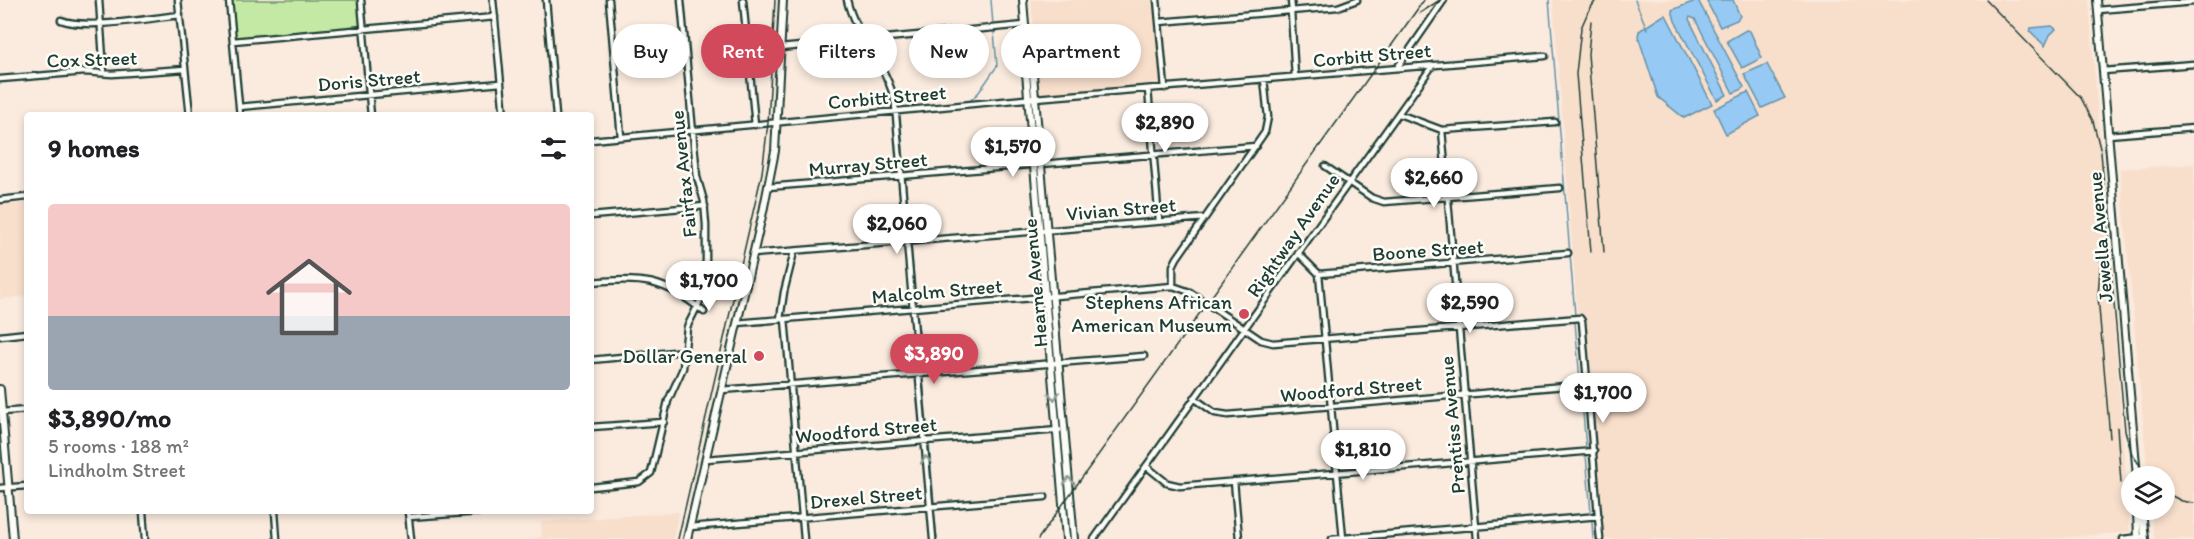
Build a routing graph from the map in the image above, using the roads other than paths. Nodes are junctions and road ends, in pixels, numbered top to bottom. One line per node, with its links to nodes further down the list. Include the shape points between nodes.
1 (99, 0): 25 (street)
2 (178, 0): 21 (street)
3 (229, 0): 32 (street)
4 (361, 0): 30 (street)
5 (493, 0): 22 (street)
6 (546, 0): 59 (street)
7 (609, 0): 68 (street)
8 (681, 0): 65 (street, Fairfax Avenue)
9 (744, 0): 63 (street)
10 (783, 0): 26 (main road)
11 (847, 0): 27 (street)
12 (1023, 0): 28 (main road, Hearne Avenue)
13 (1157, 0): 24 (street)
14 (1291, 0): 20 (street)
15 (1444, 0): 36 (street)
16 (2097, 0): 19 (main road, Jewella Avenue)
17 (1356, 1): 20 (street, via 1338,7)
18 (2194, 2): 19 (street)
19 (2098, 10): 38 (main road, Jewella Avenue)
20 (1291, 11): 24 (street); 40 (street)
21 (180, 15): 25 (street); 37 (street)
22 (495, 16): 30 (street); 47 (street)
23 (61, 20): 25 (street)
24 (1159, 22): 48 (street)
25 (100, 23): 39 (street)
26 (782, 24)
27 (855, 24)
28 (1026, 24)
29 (1001, 27): 31 (street)
30 (364, 29): 32 (street); 50 (street)
31 (897, 37)
32 (233, 41): 53 (street)
33 (1545, 56): 35 (street, Corbitt Street)
34 (2194, 64): 38 (street)
35 (1433, 65): 36 (street, Corbitt Street); 60 (street, Rightway Avenue)
36 (1397, 68): 40 (street, Corbitt Street)
37 (185, 69): 39 (street, Cox Street); 55 (street)
38 (2103, 71): 67 (main road, Jewella Avenue)
39 (104, 73): 45 (street, Cox Street)
40 (1295, 76): 46 (street, Corbitt Street)
41 (779, 78): 61 (main road)
42 (887, 78): 54 (street)
43 (1026, 78): 52 (main road, Hearne Avenue)
44 (1033, 78): 51 (main road, Hearne Avenue)
45 (0, 79)
46 (1264, 79): 48 (street, Corbitt Street); 70 (street, via 1267,124)
47 (501, 83): 50 (street, Doris Street); 58 (street)
48 (1165, 88): 49 (street, Corbitt Street)
49 (1148, 89): 51 (street, Corbitt Street); 71 (street)
50 (369, 94): 53 (street, Doris Street); 57 (street)
51 (1035, 98): 52 (street, Corbitt Street); 72 (main road, Hearne Avenue)
52 (1028, 99): 54 (street, Corbitt Street); 73 (main road, Hearne Avenue)
53 (239, 107): 56 (street)
54 (895, 111): 61 (street, Corbitt Street); 75 (street)
55 (190, 112)
56 (240, 112)
57 (371, 112)
58 (504, 112)
59 (556, 112)
60 (1399, 114): 66 (street); 76 (street, Rightway Avenue)
61 (777, 122): 63 (street, Corbitt Street); 77 (main road)
62 (1555, 122): 66 (street)
63 (755, 125): 65 (street, Corbitt Street)
64 (2194, 128): 67 (street)
65 (693, 130): 68 (street, Corbitt Street); 82 (street, Fairfax Avenue, via 698,183)
66 (1442, 130): 80 (street, Prentiss Avenue)
67 (2108, 135): 135 (main road, Jewella Avenue)
68 (621, 137): 69 (street, Corbitt Street)
69 (594, 140)
70 (1256, 146): 71 (street, Murray Street); 84 (street)
71 (1153, 155): 72 (street, Murray Street); 85 (street)
72 (1041, 164): 73 (street, Murray Street); 86 (main road, Hearne Avenue)
73 (1033, 165): 75 (street, Murray Street); 87 (main road, Hearne Avenue)
74 (1325, 166): 76 (street)
75 (901, 176): 77 (street, Murray Street); 88 (street)
76 (1349, 183): 80 (street, via 1378,201); 90 (street, Rightway Avenue)
77 (768, 187): 92 (main road)
78 (1560, 188): 80 (street)
79 (24, 197): 81 (street)
80 (1447, 197): 93 (street, Prentiss Avenue)
81 (0, 200)
82 (705, 206): 83 (street); 99 (street, Fairfax Avenue, via 706,260)
83 (594, 216)
84 (1205, 218): 85 (street, Vivian Street); 96 (street, via 1173,266)
85 (1159, 221): 86 (street, Vivian Street)
86 (1047, 230): 87 (street, Vivian Street); 98 (main road, Hearne Avenue)
87 (1039, 231): 88 (street, Vivian Street); 97 (main road, Hearne Avenue)
88 (907, 242): 89 (street, Vivian Street); 100 (street)
89 (794, 252): 92 (street, Vivian Street); 102 (street, via 783,300)
90 (1298, 253): 94 (street); 104 (street, Rightway Avenue)
91 (1568, 253): 93 (street, Boone Street)
92 (753, 254): 103 (main road)
93 (1452, 263): 94 (street, Boone Street); 105 (street, Prentiss Avenue)
94 (1319, 274): 108 (street)
95 (594, 282): 99 (street, via 651,282 678,292)
96 (1173, 286): 98 (street, Malcolm Street); 104 (street, via 1185,289)
97 (1045, 297): 98 (street, Malcolm Street); 100 (street, Malcolm Street); 112 (main road, Hearne Avenue)
98 (1053, 297): 113 (main road, Hearne Avenue)
99 (699, 307): 101 (street); 109 (street, Fairfax Avenue, via 687,327)
100 (913, 308): 102 (street, Malcolm Street); 114 (street)
101 (705, 312)
102 (783, 319): 103 (street, Malcolm Street); 116 (street)
103 (737, 323): 118 (main road)
104 (1244, 329): 108 (street, via 1269,343); 120 (street, Rightway Avenue)
105 (1458, 329): 108 (street); 115 (street, via 1580,318); 119 (street, Prentiss Avenue)
106 (24, 333): 107 (street)
107 (0, 336)
108 (1325, 339): 121 (street)
109 (684, 351): 111 (street); 124 (street, Fairfax Avenue, via 683,368)
110 (1144, 356): 113 (street)
111 (594, 360)
112 (1051, 363): 113 (street); 114 (street); 128 (main road, Hearne Avenue, one-way to 128)
113 (1059, 363): 127 (main road, Hearne Avenue)
114 (918, 375): 116 (street); 129 (street)
115 (1588, 384): 119 (street, Woodford Street); 131 (street)
116 (790, 385): 118 (street); 130 (street)
117 (0, 389): 123 (main road)
118 (722, 390): 132 (main road)
119 (1464, 395): 121 (street, Woodford Street); 133 (street, Prentiss Avenue)
120 (1194, 398): 121 (street, Woodford Street, via 1215,413 1228,415); 134 (street, Rightway Avenue)
121 (1332, 405): 136 (street)
122 (24, 410): 123 (street)
123 (2, 412): 125 (main road)
124 (664, 422): 126 (street); 140 (street, Fairfax Avenue, via 647,478)
125 (2, 423): 139 (main road)
126 (594, 427)
127 (1065, 429): 128 (street, Woodford Street); 163 (main road, Hearne Avenue, one-way to 127)
128 (1057, 430): 129 (street, Woodford Street); 162 (main road, Hearne Avenue)
129 (925, 441): 130 (street, Woodford Street); 143 (street, one-way to 129)
130 (796, 451): 132 (street, Woodford Street); 148 (street)
131 (1594, 451): 133 (street); 147 (street)
132 (706, 459): 151 (main road)
133 (1470, 461): 136 (street); 152 (street, Prentiss Avenue)
134 (1146, 466): 137 (street, via 1173,485); 164 (street, Rightway Avenue)
135 (2136, 466)
136 (1337, 472): 137 (street); 153 (street)
137 (1234, 481): 165 (street)
138 (24, 486): 139 (street)
139 (9, 487): 141 (street); 155 (main road)
140 (594, 487)
141 (0, 488)
142 (1045, 497): 143 (street, Drexel Street)
143 (930, 507): 148 (street, Drexel Street); 161 (street)
144 (143, 514): 156 (street)
145 (275, 514): 157 (street)
146 (409, 514): 158 (street)
147 (1599, 516): 152 (street); 168 (street)
148 (802, 517): 151 (street, Drexel Street); 160 (street)
149 (2138, 520): 154 (main road)
150 (2142, 520): 154 (main road)
151 (690, 527): 159 (main road)
152 (1476, 527): 153 (street); 167 (street, Prentiss Avenue)
153 (1343, 538): 166 (street)
154 (2141, 538): 169 (street)
155 (13, 539)
156 (145, 539)
157 (277, 539)
158 (411, 539)
159 (687, 539)
160 (804, 539)
161 (933, 539)
162 (1066, 539)
163 (1074, 539)
164 (1094, 539)
165 (1239, 539)
166 (1332, 539)
167 (1477, 539)
168 (1600, 539)
169 (2123, 539)

